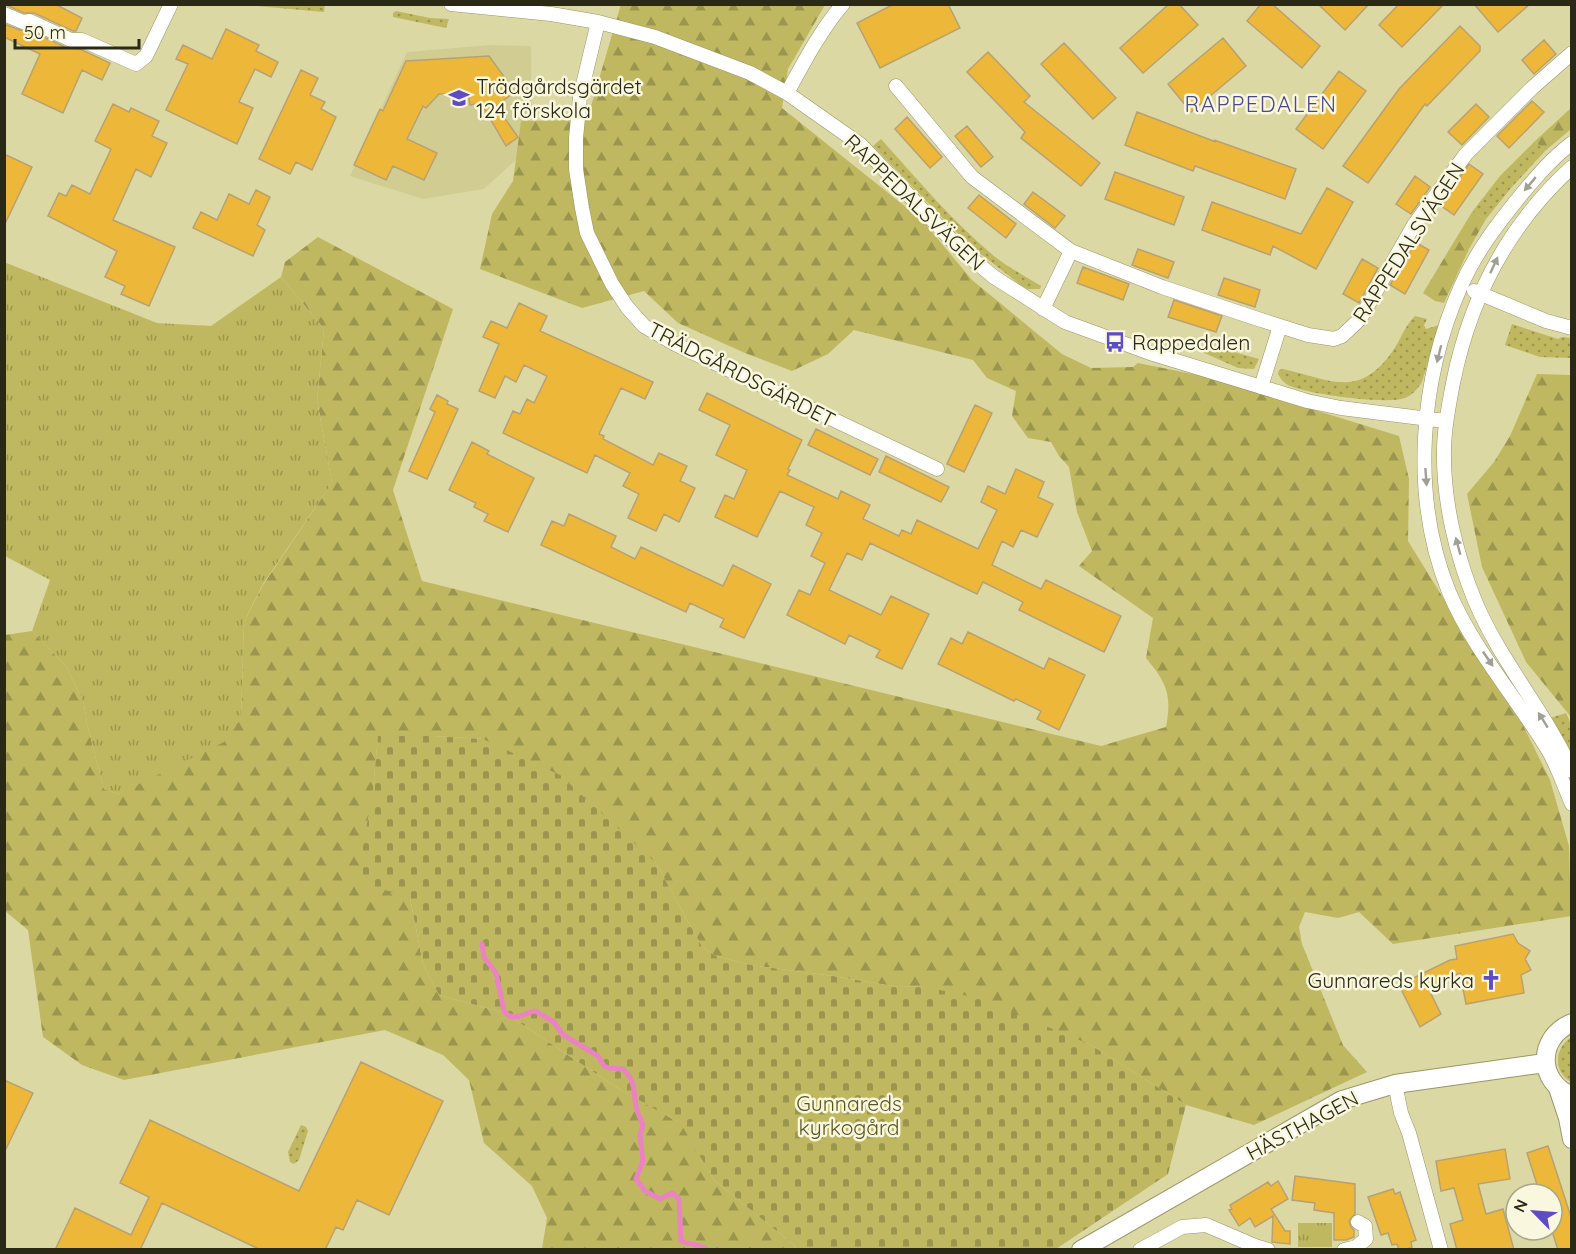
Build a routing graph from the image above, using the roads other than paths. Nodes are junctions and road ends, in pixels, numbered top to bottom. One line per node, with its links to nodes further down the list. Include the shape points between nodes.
1 (171, 4): 4 (street, via 146,56 136,64 82,40 71,40)
2 (451, 4): 5 (street, RAPPEDALSVÄGEN)
3 (843, 4): 8 (street, via 813,45)
4 (4, 14)
5 (598, 22): 8 (street, RAPPEDALSVÄGEN, via 706,56); 20 (street, TRÄDGÅRDSGÄRDET, via 580,98 576,168 587,233 627,307 644,326 675,344)
6 (1572, 53): 15 (street, RAPPEDALSVÄGEN, via 1466,154 1414,225 1352,328 1342,336 1327,339)
7 (896, 86): 11 (street, RAPPEDALSVÄGEN, via 972,177)
8 (788, 93): 14 (street, RAPPEDALSVÄGEN, via 861,145 959,248 994,278)
9 (1572, 143): 12 (street, one-way to 12, via 1534,179 1501,220 1479,250)
10 (1572, 167): 13 (street, one-way to 10, via 1500,253 1526,216)
11 (1071, 251): 14 (street); 15 (street, RAPPEDALSVÄGEN)
12 (1461, 285): 13 (street); 18 (street, one-way to 18, via 1438,353)
13 (1481, 293): 16 (street); 19 (street, via 1459,354)
14 (1043, 309): 17 (street, RAPPEDALSVÄGEN, via 1115,342)
15 (1280, 326): 17 (street)
16 (1572, 328)
17 (1261, 387): 18 (street, RAPPEDALSVÄGEN, via 1341,408)
18 (1426, 419): 19 (street, RAPPEDALSVÄGEN); 22 (street, one-way to 22, via 1428,501 1450,592 1474,637 1549,752)
19 (1445, 421): 21 (street, one-way to 19, via 1511,671 1466,576 1447,487)
20 (937, 469)
21 (1572, 771)
22 (1572, 804)
23 (1572, 1023): 24 (street, via 1551,1038)
24 (1545, 1063): 25 (street, HÄSTHAGEN); 26 (street, via 1549,1077)
25 (1395, 1084): 29 (street, HÄSTHAGEN, via 1342,1100 1321,1111); 33 (street)
26 (1565, 1092): 27 (street)
27 (1572, 1139)
28 (1358, 1222): 32 (street, via 1365,1226 1366,1239)
29 (1081, 1250)
30 (1140, 1250): 31 (street, via 1182,1227 1206,1225)
31 (1268, 1250)
32 (1344, 1250)
33 (1441, 1250)

